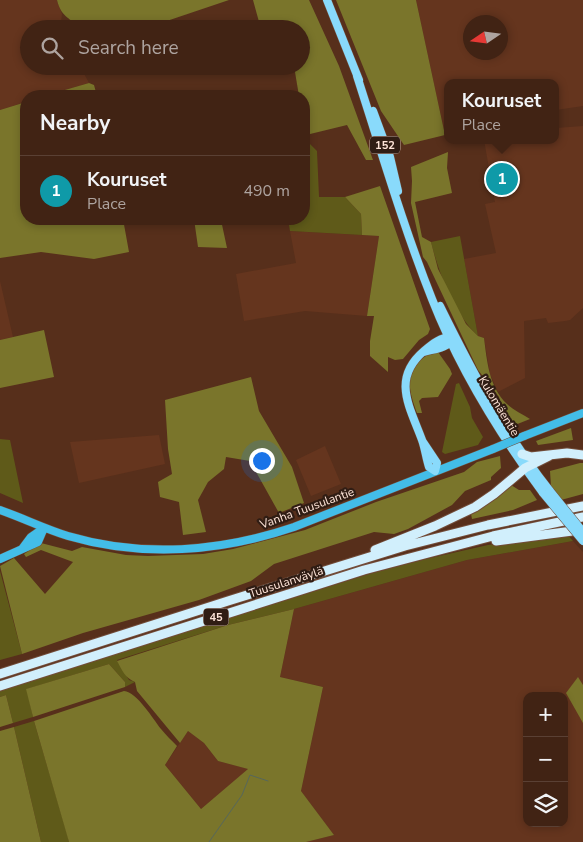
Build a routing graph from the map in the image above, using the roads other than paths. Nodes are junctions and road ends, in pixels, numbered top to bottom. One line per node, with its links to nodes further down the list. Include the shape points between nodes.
1 (327, 0): 2 (main road, Kulomäentie / 152, via 357,76 420,268)
2 (452, 339): 4 (main road, Kulomäentie / 152); 7 (main road, Kulomäentie / 152, via 482,400); 8 (main road, via 432,344 422,353 409,371 405,389 423,442 437,463)
3 (583, 413): 8 (main road, Vanha Tuusulantie, bridge)
4 (522, 454): 6 (highway); 7 (main road, Kulomäentie / 152)
5 (583, 454): 6 (highway)
6 (549, 456): 7 (highway)
7 (527, 466): 9 (main road, Kulomäentie / 152); 18 (highway, via 494,494 451,519)
8 (435, 471): 13 (main road, Vanha Tuusulantie, via 279,532 204,548 140,549 99,544)
9 (546, 492): 14 (main road, Kulomäentie / 152, bridge); 15 (main road, Kulomäentie / 152, bridge)
10 (583, 506): 18 (highway, Tuusulanväylä / 45, via 443,536)
11 (0, 510): 13 (main road, Vanha Tuusulantie)
12 (583, 517): 16 (highway, Tuusulanväylä / 45)
13 (44, 528): 17 (main road, via 40,540)
14 (583, 531): 16 (highway)
15 (583, 541)
16 (432, 551): 20 (highway, Tuusulanväylä / 45)
17 (0, 560)
18 (326, 570): 19 (highway, Tuusulanväylä / 45)
19 (0, 674)
20 (0, 686)

